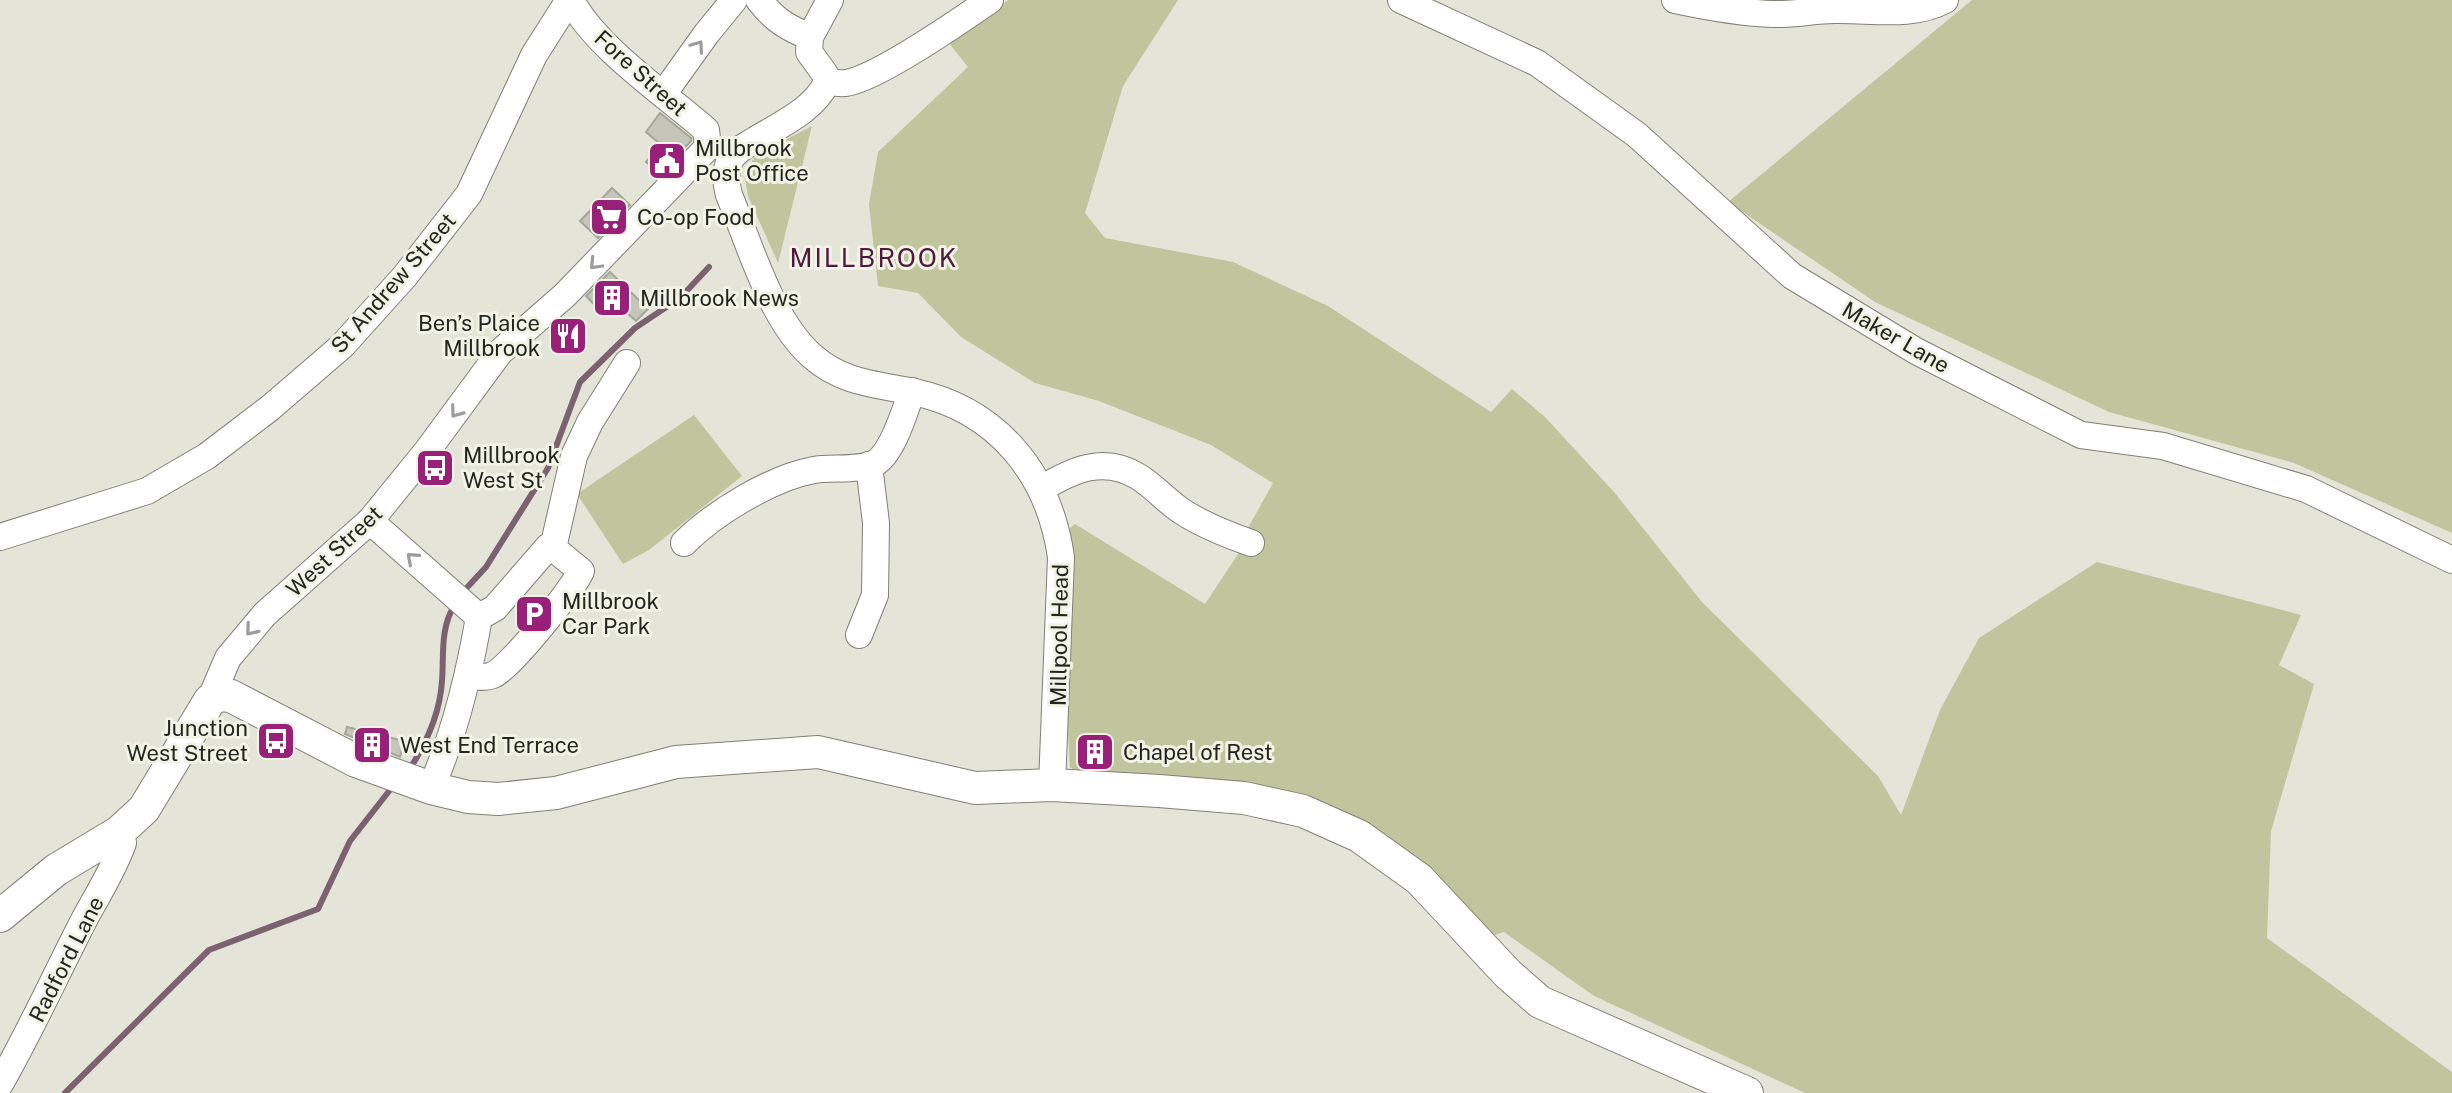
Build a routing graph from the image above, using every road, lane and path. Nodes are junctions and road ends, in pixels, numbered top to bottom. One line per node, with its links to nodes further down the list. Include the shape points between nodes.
1 (570, 0): 11 (street, Fore Street, via 636,73); 18 (street, St Andrew Street, via 534,55 469,194 342,346 207,456 147,491)
2 (734, 0): 11 (street, one-way to 2)
3 (759, 0): 9 (street, via 784,27)
4 (830, 0): 9 (street)
5 (990, 0): 10 (street, via 863,78)
6 (1401, 0): 22 (street, Maker Lane, via 1537,63 1637,135 1792,276 1916,351 2081,435 2163,446 2306,489)
7 (1675, 0): 8 (street, via 1776,15 1931,8)
8 (1945, 0)
9 (810, 37): 10 (street, via 809,52)
10 (827, 82): 12 (street, West Street, via 821,95 784,122 741,149)
11 (664, 93): 12 (street, Fore Street, via 706,130)
12 (719, 153): 14 (street, Millpool Head, via 729,195 792,334 833,372 861,383); 17 (street, West Street, one-way to 17, via 500,352)
13 (627, 363): 21 (street, via 574,456)
14 (912, 391): 15 (street, via 890,445); 16 (street, Millpool Head, via 965,409 991,426 1011,444)
15 (869, 465): 19 (street, via 792,477 717,514); 24 (street, via 876,523 875,595)
16 (1041, 489): 20 (street, via 1081,468 1120,467 1183,512); 28 (street, Millpool Head, via 1057,526 1061,557)
17 (370, 521): 23 (street, one-way to 17); 26 (street, West Street, one-way to 26, via 265,614 228,658)
18 (0, 537)
19 (684, 543)
20 (1251, 543)
21 (553, 548): 23 (street, via 544,551 495,608); 25 (street, via 579,566 581,574 503,669 491,676)
22 (2452, 560)
23 (467, 606): 25 (street)
24 (859, 635)
25 (469, 676): 27 (street, via 445,755)
26 (210, 700): 27 (main road, via 231,696 356,761); 29 (main road, West Street, via 144,809)
27 (410, 781): 28 (main road, via 468,797 498,799 556,793 676,762 818,752 975,788)
28 (1052, 785): 32 (main road, via 1244,798 1303,811 1359,836 1419,879 1540,1002)
29 (119, 832): 30 (main road, West Street, via 56,870); 31 (street, Radford Lane, via 123,843 115,865)
30 (0, 916)
31 (0, 1084)
32 (1747, 1093)

